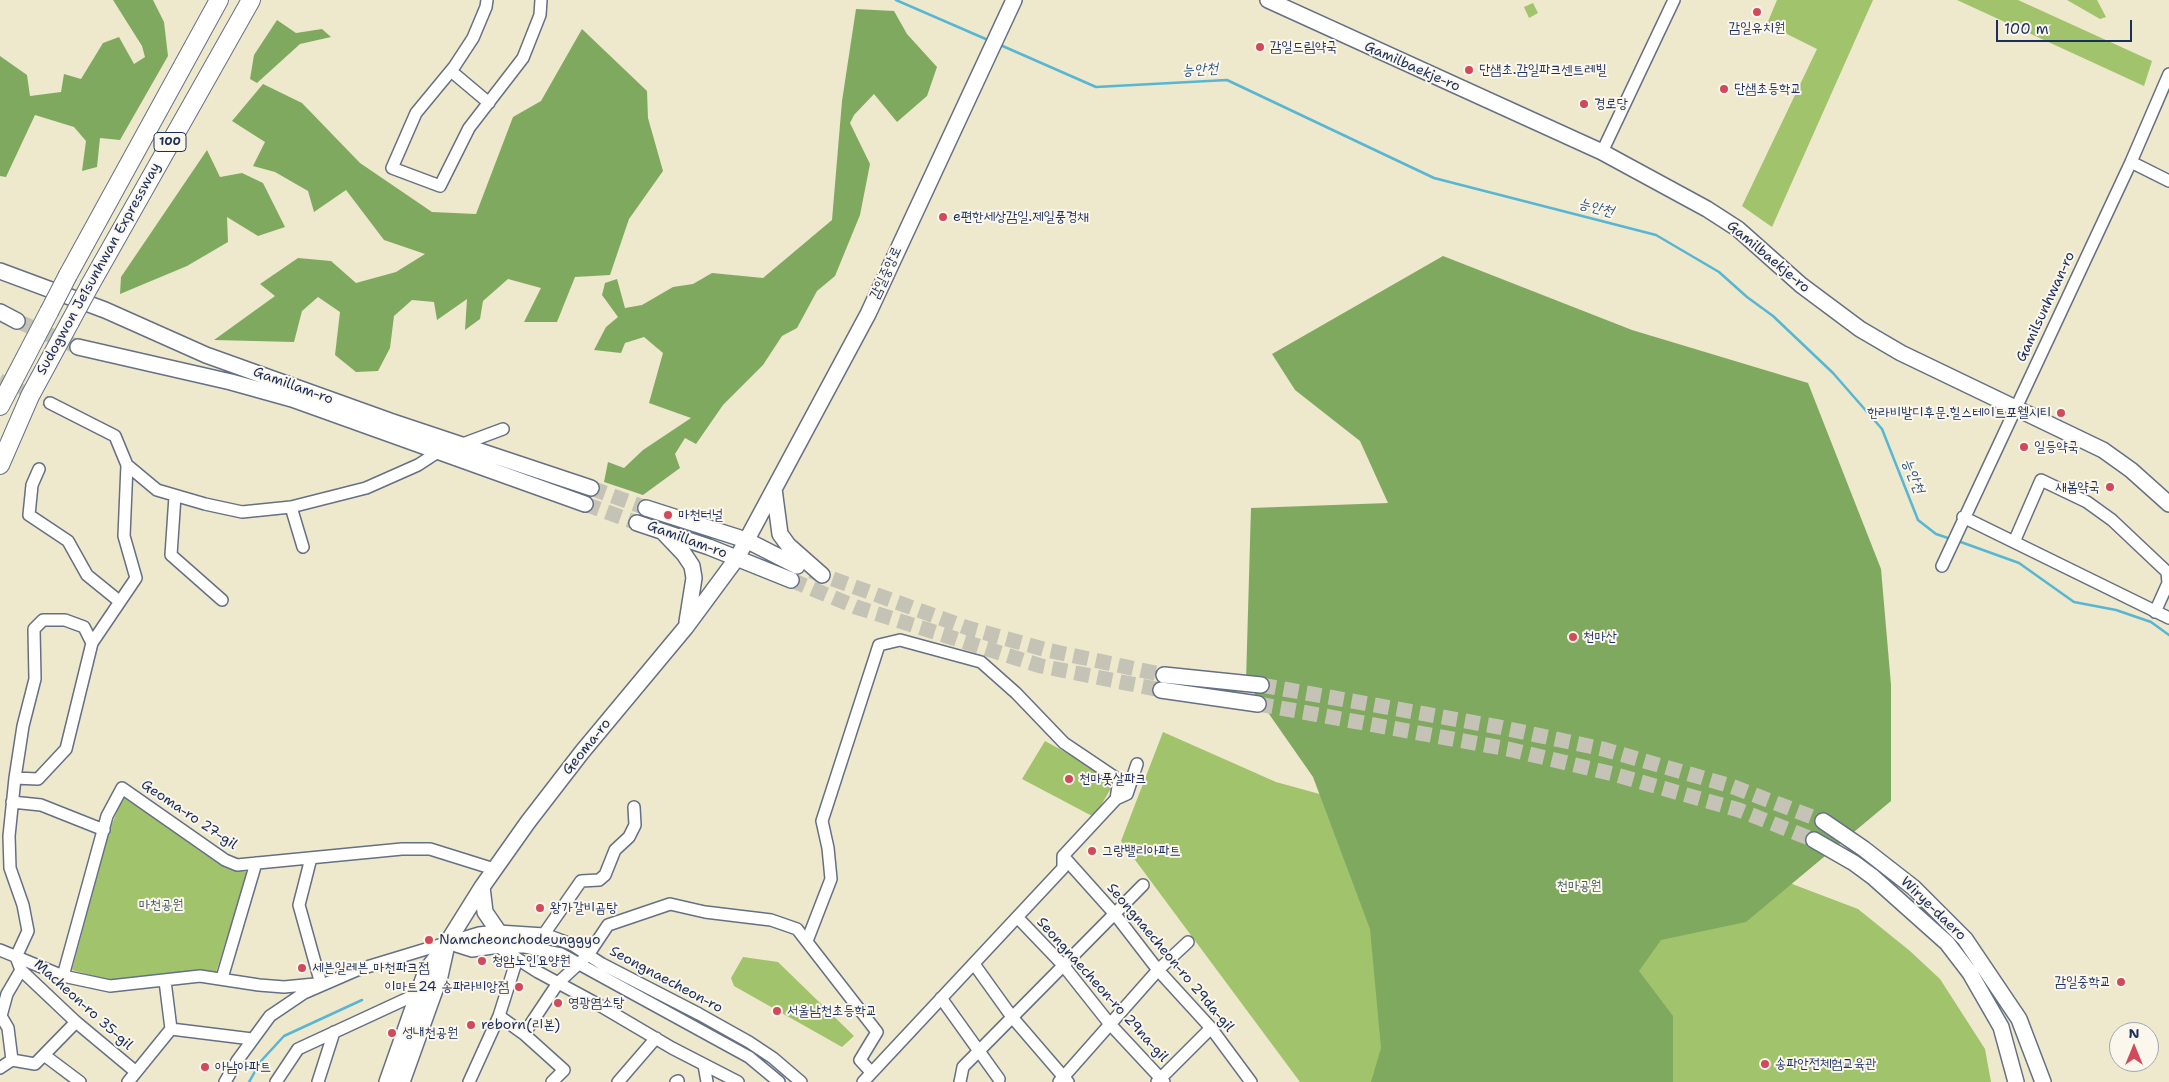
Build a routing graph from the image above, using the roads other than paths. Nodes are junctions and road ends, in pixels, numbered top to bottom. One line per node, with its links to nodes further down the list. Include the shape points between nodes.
1 (218, 0): 19 (highway, Sudogwon Je1sunhwan Expressway / 100, bridge, via 68,274)
2 (251, 0): 24 (highway, Sudogwon Je1sunhwan Expressway / 100, bridge, via 30,396)
3 (487, 0): 8 (street, via 473,38)
4 (541, 0): 10 (street, via 540,15 523,58)
5 (1014, 0): 28 (main road, 감일중앙로, via 868,314)
6 (1268, 0): 11 (main road, Gamilbaekje-ro)
7 (1674, 0): 11 (street)
8 (451, 71): 10 (street); 10 (street, via 416,113 392,168 440,186 469,128)
9 (2169, 74): 12 (street, Gamilsunhwan-ro)
10 (489, 102)
11 (1602, 152): 20 (main road, Gamilbaekje-ro, via 1707,209 1738,230 1802,286 1860,329 1900,353)
12 (2131, 162): 13 (street); 20 (street, Gamilsunhwan-ro)
13 (2169, 181)
14 (0, 271): 22 (main road, Gamillam-ro, via 105,310 206,355)
15 (0, 312): 16 (main road)
16 (17, 321)
17 (78, 347): 23 (main road, Gamillam-ro, via 292,399)
18 (50, 403): 25 (street, via 115,436)
19 (0, 406)
20 (2016, 407): 31 (main road, Gamilbaekje-ro, via 2103,450); 34 (street, Gamilsunhwan-ro)
21 (502, 429): 22 (street)
22 (460, 445): 27 (main road, Gamillam-ro)
23 (438, 452): 30 (main road, Gamillam-ro); 32 (street, via 418,465 366,488)
24 (0, 465)
25 (127, 465): 29 (street, via 157,490); 44 (street, via 124,536 136,578)
26 (39, 469): 44 (street, via 32,485 28,515 68,541 88,576)
27 (591, 488)
28 (774, 489): 37 (main road, 감일중앙로); 42 (main road, via 780,534)
29 (175, 496): 32 (street, via 242,512); 43 (street, via 172,555)
30 (585, 504)
31 (2169, 504)
32 (291, 507): 39 (street)
33 (646, 508): 37 (main road, Gamillam-ro)
34 (1961, 522): 38 (street); 41 (street, Gamilsunhwan-ro)
35 (637, 523): 36 (main road, Gamillam-ro)
36 (663, 532): 40 (main road, Gamillam-ro); 47 (main road, via 692,566 693,586)
37 (746, 540): 40 (main road, 감일중앙로); 40 (main road, via 794,573)
38 (2014, 542): 45 (street); 45 (street, via 2041,480 2112,520 2167,572 2168,583)
39 (302, 547)
40 (737, 558): 47 (main road, Geoma-ro)
41 (1942, 566)
42 (822, 575)
43 (222, 600)
44 (119, 601): 48 (street)
45 (2155, 612): 46 (street)
46 (2169, 618)
47 (686, 627): 62 (main road, Geoma-ro, via 582,752)
48 (92, 643): 52 (street, via 66,749 38,778); 52 (street, via 84,628 66,620 43,620 34,629 35,679)
49 (1262, 685): 50 (main road, via 1162,682)
50 (1258, 704)
51 (1137, 764): 53 (street, via 1127,794)
52 (15, 778): 54 (street)
53 (1116, 799): 59 (street); 69 (street, via 1120,780 1064,743 981,662 900,640 879,645 822,821 831,879)
54 (12, 802): 57 (street, via 41,805); 74 (street, via 10,868 28,930)
55 (634, 807): 67 (street, via 635,825 629,837 615,850 605,875 599,880 581,881)
56 (1823, 821): 127 (main road, Wirye-daero, via 1914,888 1965,939 2019,1019)
57 (104, 830): 61 (street, Geoma-ro 27-gil, via 107,816 122,788 225,860 237,865); 81 (street, Geoma-ro 27-gil)
58 (1814, 840): 126 (main road, Wirye-daero, via 1873,877 1947,943 1970,973 2001,1027)
59 (1063, 856): 65 (street, Seongnaecheon-ro 29da-gil); 66 (street, via 1063,868)
60 (311, 858): 61 (street, Geoma-ro 27-gil); 62 (street, Geoma-ro 27-gil, via 430,849); 85 (street, via 299,905)
61 (256, 864): 82 (street)
62 (494, 869): 64 (main road, Geoma-ro)
63 (1143, 885): 65 (street)
64 (482, 887): 68 (main road, via 485,912); 71 (main road, Geoma-ro)
65 (1114, 913): 78 (street); 80 (street, Seongnaecheon-ro 29da-gil)
66 (1018, 918): 77 (street); 78 (street, Seongnaecheon-ro 29na-gil)
67 (544, 934): 68 (street, Seongnaecheon-ro); 73 (street, Seongnaecheon-ro, via 571,944)
68 (498, 939): 71 (street, Seongnaecheon-ro, via 479,933); 71 (street, Seongnaecheon-ro, via 472,950); 75 (street); 76 (street, Seongnaecheon-ro, via 561,954)
69 (807, 941): 73 (street, via 797,928 771,920 670,904 608,925); 105 (street, via 877,1032 860,1060)
70 (1188, 942): 80 (street)
71 (447, 943): 85 (street, Seongnaecheon-ro); 86 (main road, Geoma-ro, via 426,972); 115 (main road, Geoma-ro, via 440,976)
72 (0, 950): 74 (street)
73 (588, 955): 76 (street); 122 (street, Seongnaecheon-ro, via 749,1042)
74 (16, 957): 79 (street, Macheon-ro 35-gil); 81 (street)
75 (516, 959): 84 (street); 89 (street)
76 (579, 963): 84 (street); 121 (street, Seongnaecheon-ro, via 749,1057)
77 (974, 964): 87 (street); 90 (street)
78 (1063, 965): 90 (street); 92 (street, Seongnaecheon-ro 29na-gil)
79 (21, 970): 88 (street, via 7,994); 91 (street, Macheon-ro 35-gil)
80 (1158, 970): 92 (street); 93 (street, Seongnaecheon-ro 29da-gil)
81 (63, 976): 83 (street, via 110,986)
82 (222, 978): 83 (street, via 200,976); 85 (street, via 267,986)
83 (165, 980): 94 (street)
84 (558, 983): 96 (street); 97 (street)
85 (321, 984): 98 (street, Seongnaecheon-ro, via 270,1016)
86 (419, 993): 95 (street); 114 (main road, Geoma-ro)
87 (942, 998): 99 (street); 105 (street)
88 (1, 1016): 101 (street, via 8,1028)
89 (498, 1016): 96 (street); 116 (street)
90 (1012, 1017): 99 (street); 107 (street)
91 (76, 1022): 100 (street); 104 (street, Macheon-ro 35-gil)
92 (1109, 1023): 107 (street); 108 (street, Seongnaecheon-ro 29na-gil)
93 (1211, 1028): 108 (street); 125 (street, Seongnaecheon-ro 29da-gil)
94 (171, 1029): 98 (street); 104 (street, Macheon-ro 35-gil)
95 (334, 1032): 112 (street, via 298,1049); 113 (street)
96 (524, 1034): 117 (street, via 564,1070)
97 (656, 1038): 102 (street); 118 (street)
98 (252, 1039): 111 (street, Seongnaecheon-ro)
99 (980, 1050): 106 (street); 124 (street, via 963,1067)
100 (44, 1055): 101 (street, via 35,1064); 109 (street)
101 (12, 1060): 103 (street)
102 (704, 1065): 119 (street); 120 (street)
103 (0, 1068)
104 (136, 1072): 110 (street, Macheon-ro 35-gil)
105 (871, 1072): 123 (street)
106 (999, 1079)
107 (1063, 1080)
108 (1161, 1081)
109 (80, 1082)
110 (128, 1082)
111 (225, 1082)
112 (276, 1082)
113 (318, 1082)
114 (386, 1082)
115 (402, 1082)
116 (470, 1082)
117 (552, 1082)
118 (618, 1082)
119 (707, 1082)
120 (738, 1082)
121 (779, 1082)
122 (801, 1082)
123 (863, 1082)
124 (960, 1082)
125 (1251, 1082)
126 (2016, 1082)
127 (2044, 1082)

